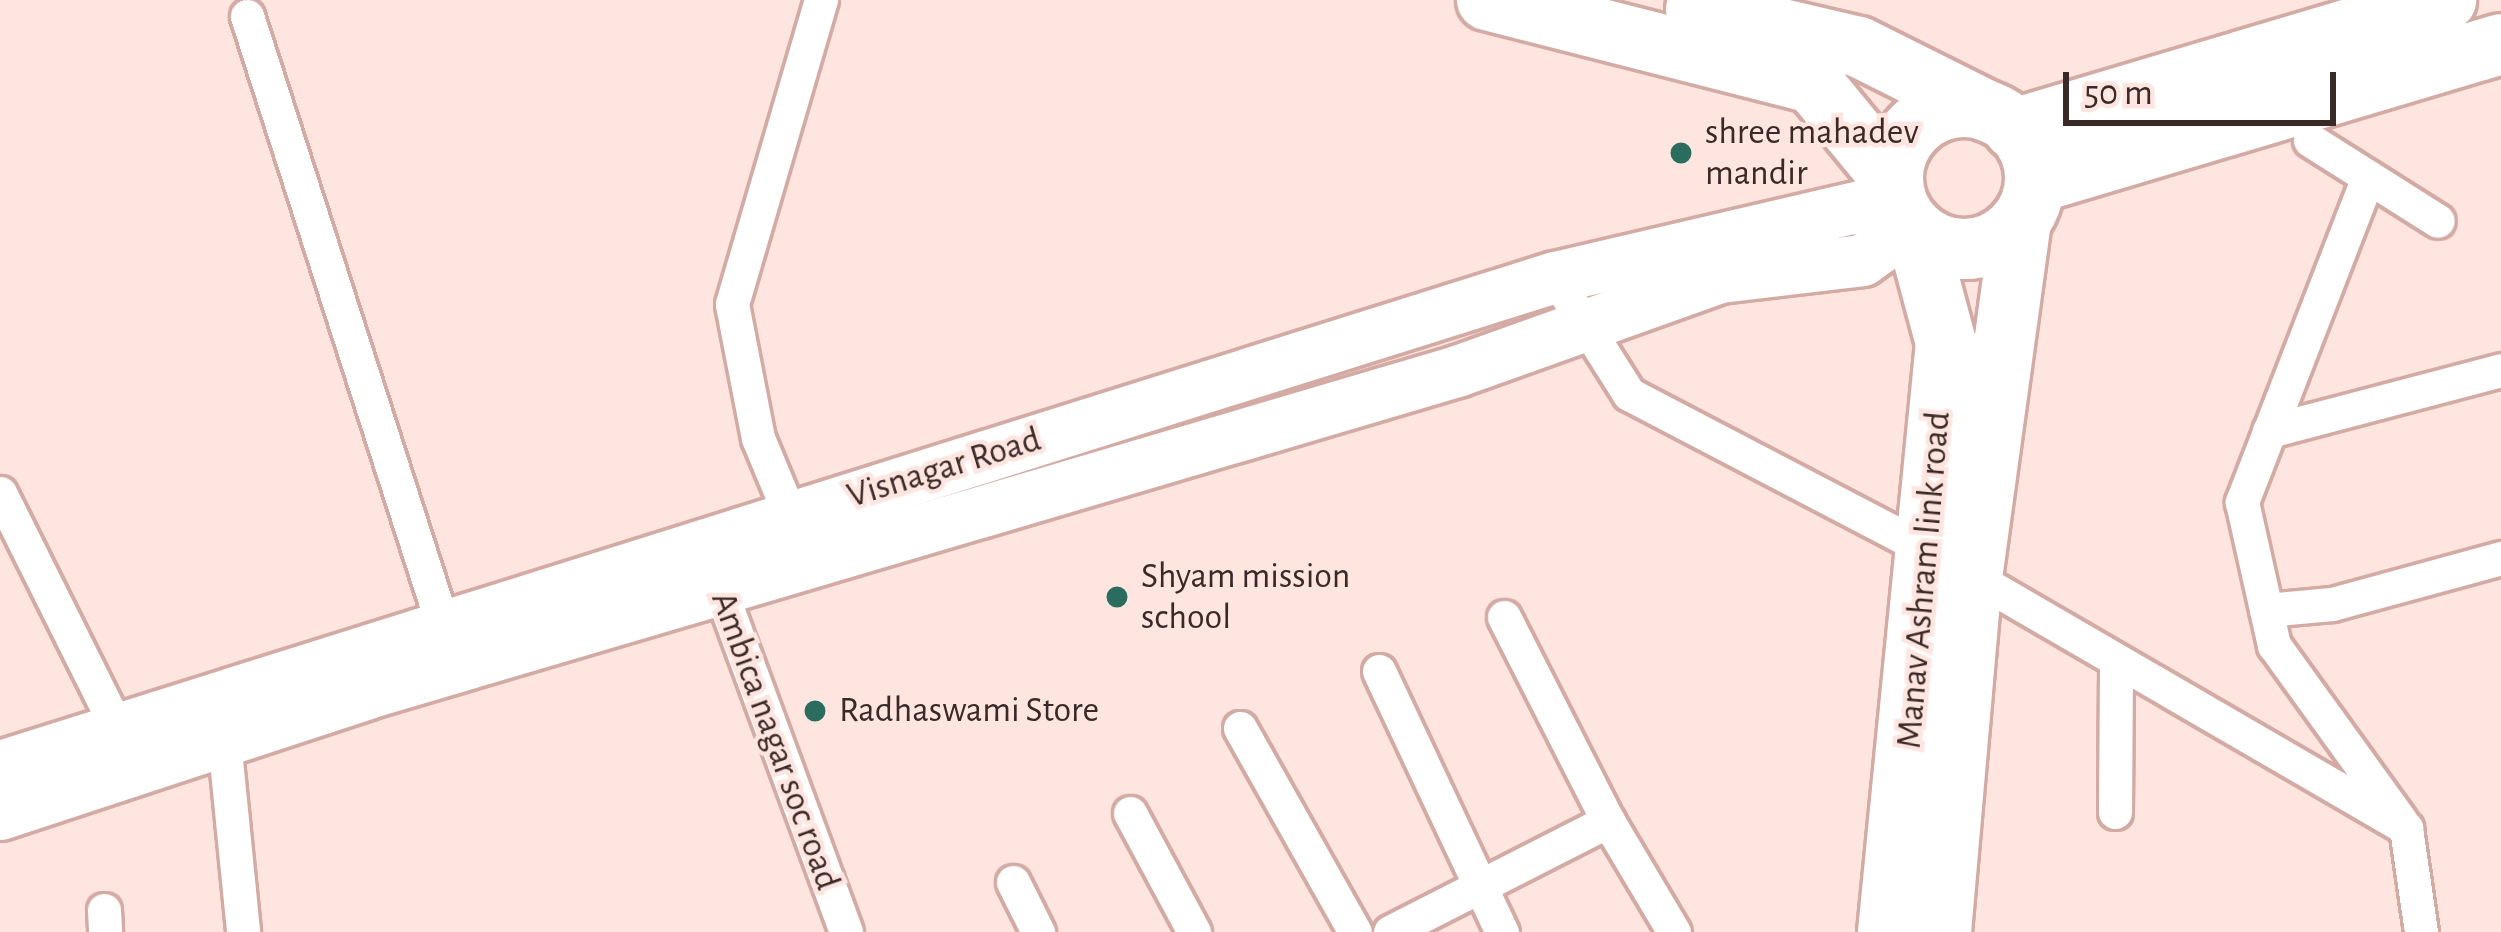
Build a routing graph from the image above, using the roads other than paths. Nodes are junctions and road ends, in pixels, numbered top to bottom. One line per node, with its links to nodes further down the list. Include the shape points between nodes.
1 (821, 0): 20 (street, via 732,304 758,438)
2 (1487, 0): 13 (highway, via 1813,82)
3 (1655, 0): 6 (highway)
4 (2356, 0): 8 (street)
5 (2446, 0): 8 (highway)
6 (1725, 8): 11 (highway, via 1859,47)
7 (247, 16): 26 (street)
8 (2307, 41): 11 (highway)
9 (2501, 44): 11 (highway)
10 (2310, 140): 12 (street)
11 (2017, 162): 13 (highway, via 1972,249); 13 (highway, via 1936,113 1904,139); 22 (highway)
12 (2368, 176): 14 (street); 18 (street)
13 (1904, 208): 15 (main road, Visnagar Road); 16 (main road, via 1862,260 1720,277); 22 (highway, Manav Ashram link road, via 1946,343)
14 (2438, 221)
15 (1555, 277): 16 (street); 20 (main road, Visnagar Road)
16 (1585, 325): 22 (street, via 1629,394); 23 (main road)
17 (2501, 370): 18 (street)
18 (2269, 431): 24 (street, via 2242,502)
19 (0, 493): 31 (street)
20 (790, 515): 23 (main road, Visnagar Road)
21 (2501, 557): 24 (street, via 2332,604)
22 (1951, 565): 27 (street); 49 (highway, Manav Ashram link road); 50 (highway)
23 (713, 570): 26 (main road, Visnagar Road); 29 (main road); 42 (street, Ambica nagar soc road)
24 (2266, 610): 37 (street, via 2274,645)
25 (1504, 617): 36 (street)
26 (445, 632): 29 (main road, Visnagar Road)
27 (2116, 662): 33 (street); 37 (street)
28 (1379, 670): 39 (street)
29 (222, 721): 31 (main road, Visnagar Road); 35 (main road); 41 (street)
30 (1240, 728): 45 (street)
31 (118, 730): 32 (main road, Visnagar Road)
32 (0, 766)
33 (2115, 812)
34 (1130, 813): 44 (street)
35 (0, 814)
36 (1608, 821): 39 (street); 48 (street)
37 (2406, 828): 51 (street)
38 (1013, 882): 43 (street)
39 (1477, 888): 40 (street); 47 (street)
40 (1428, 924): 46 (street)
41 (243, 932)
42 (846, 932)
43 (1038, 932)
44 (1194, 932)
45 (1355, 932)
46 (1390, 932)
47 (1502, 932)
48 (1674, 932)
49 (1888, 932)
50 (1941, 932)
51 (2421, 932)

